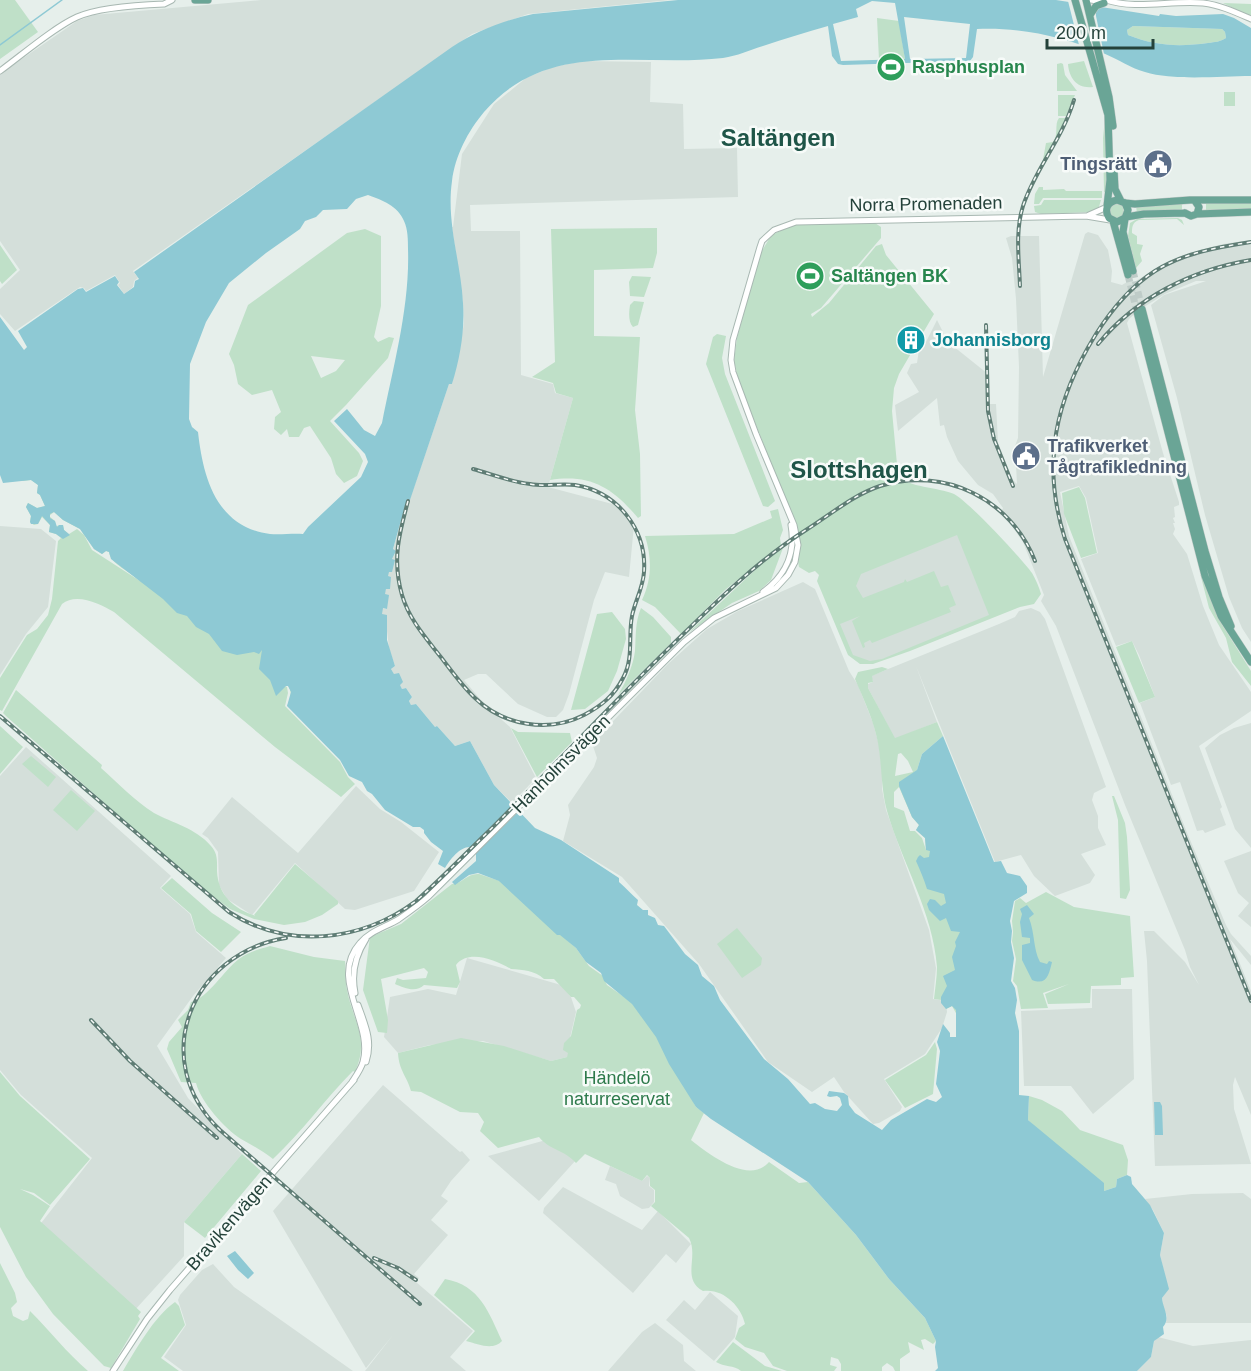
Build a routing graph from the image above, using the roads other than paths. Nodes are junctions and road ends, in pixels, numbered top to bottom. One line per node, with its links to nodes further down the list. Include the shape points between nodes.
1 (164, 0): 6 (street)
2 (172, 0): 6 (street)
3 (195, 0): 4 (main road)
4 (208, 0)
5 (1087, 2): 7 (street, via 1201,3); 9 (main road, via 1113,116); 9 (main road, via 1087,48 1108,115)
6 (157, 4): 8 (street, via 74,18)
7 (1251, 19)
8 (0, 71)
9 (1112, 180): 11 (main road); 14 (main road)
10 (1251, 200): 12 (main road)
11 (1123, 201): 13 (main road); 14 (main road); 19 (main road, via 1128,210)
12 (1195, 201): 13 (main road); 17 (main road, via 1199,207)
13 (1186, 202): 16 (main road)
14 (1108, 205): 18 (street, Norra Promenaden); 20 (main road)
15 (1251, 212): 17 (main road)
16 (1185, 213): 17 (main road); 19 (main road)
17 (1197, 214)
18 (1089, 216): 20 (street, Norra Promenaden); 22 (street, Norra Promenaden, via 796,222 781,226 762,241 730,360 789,515)
19 (1125, 218): 20 (main road, via 1119,222); 20 (main road, via 1123,232 1130,273)
20 (1111, 219)
21 (1140, 310): 23 (main road, via 1199,558 1221,616)
22 (789, 568): 24 (street, Hanholmsvägen, via 753,598 714,618 682,644 472,853 414,908 358,944)
23 (1251, 662)
24 (354, 956): 25 (street, Bravikenvägen, via 349,971 350,987 365,1042 363,1062 352,1082 170,1290)
25 (113, 1371)

